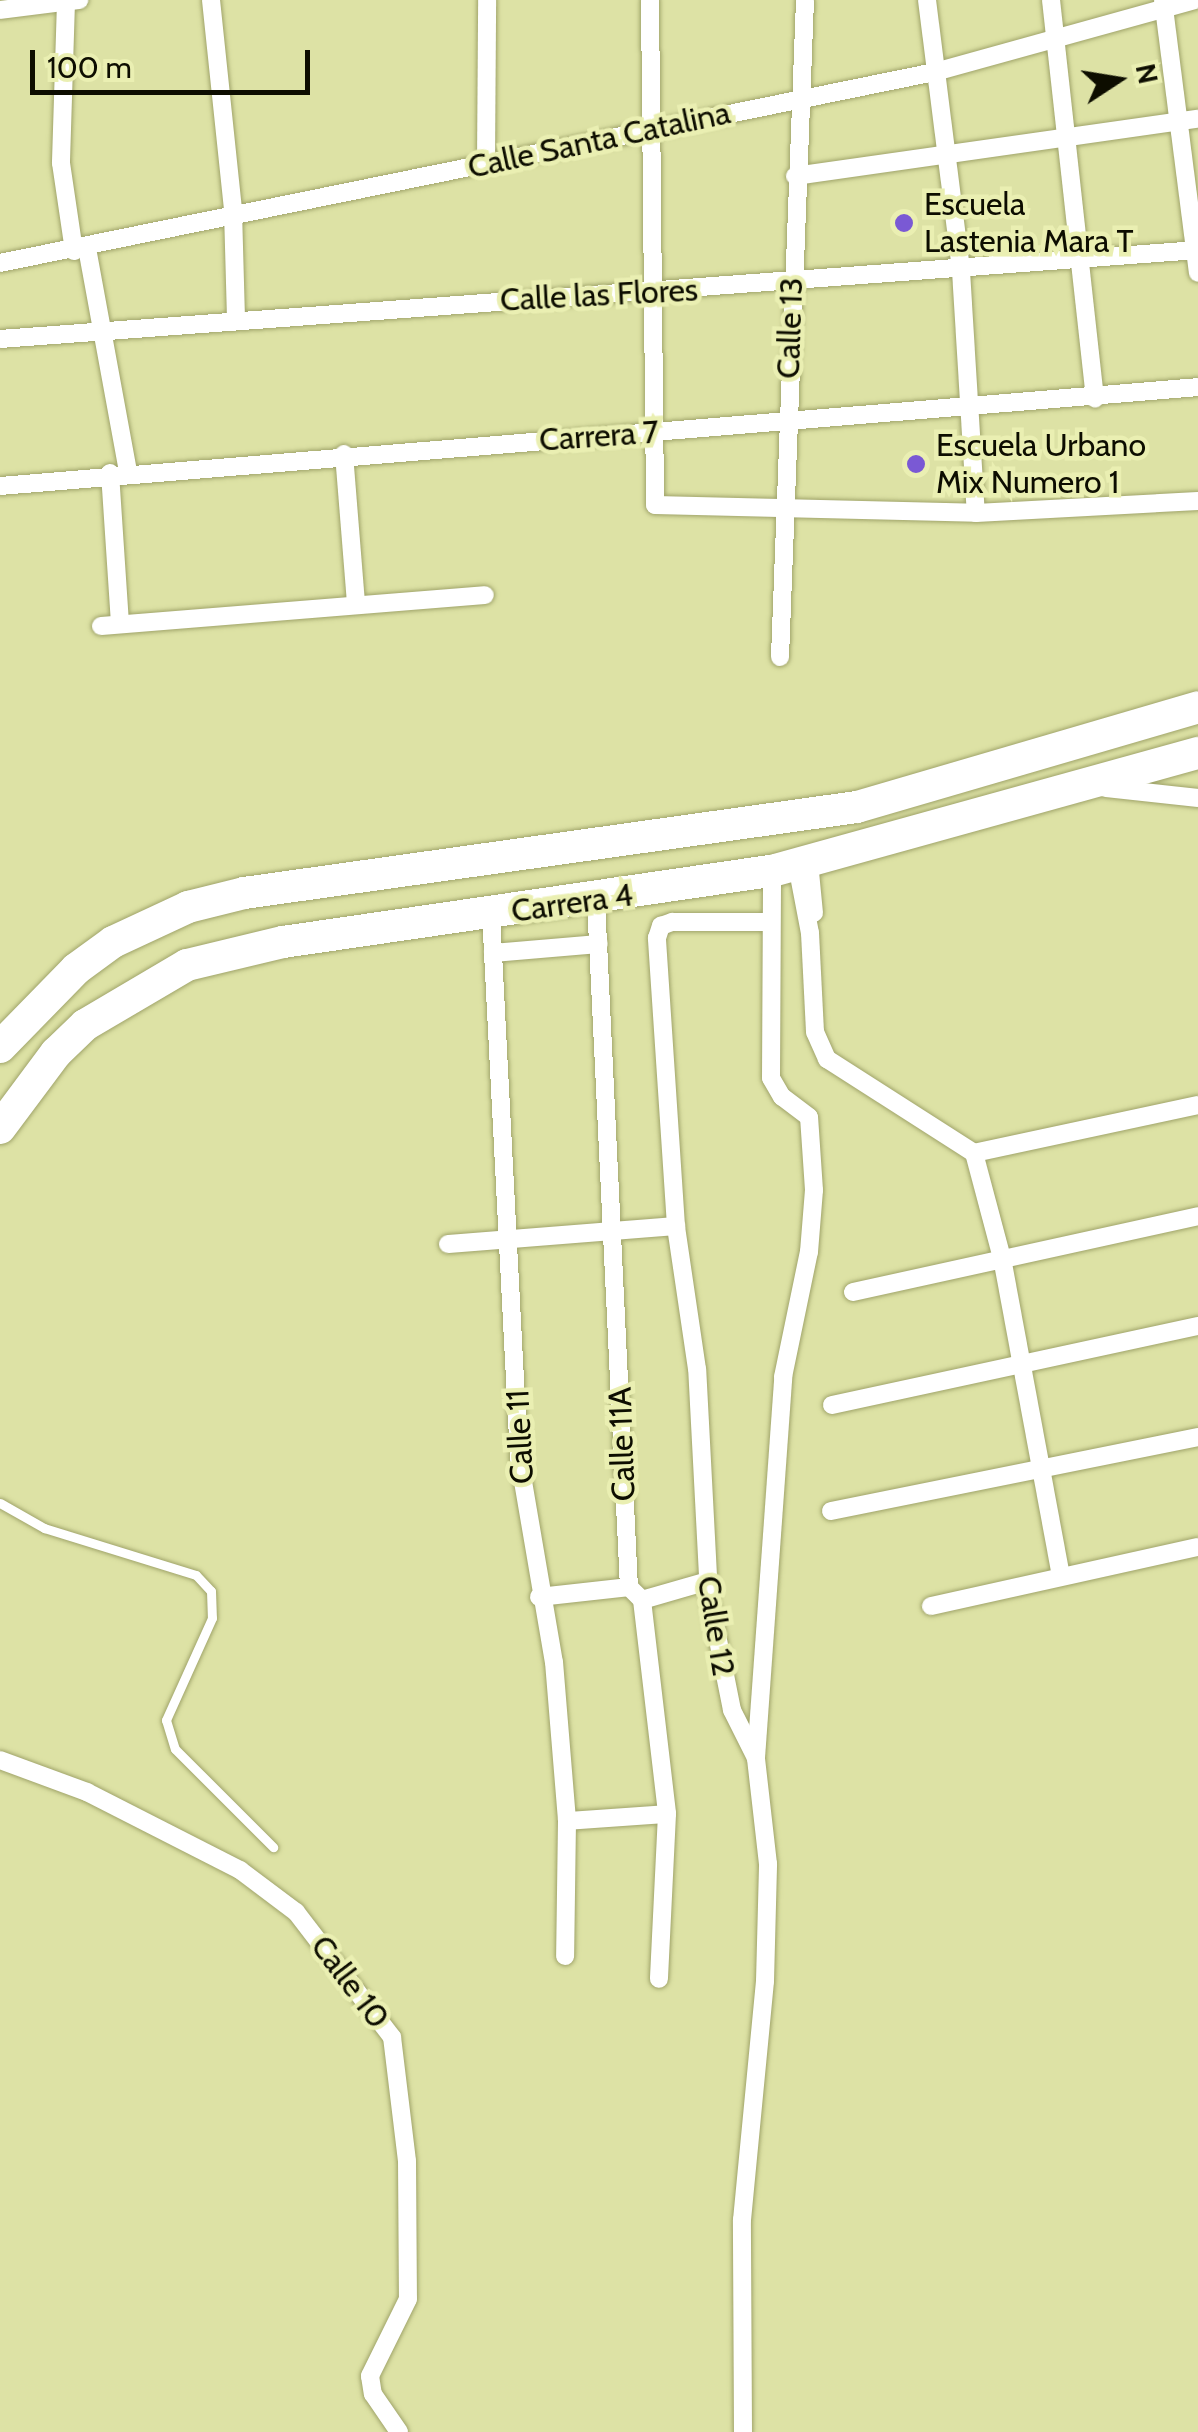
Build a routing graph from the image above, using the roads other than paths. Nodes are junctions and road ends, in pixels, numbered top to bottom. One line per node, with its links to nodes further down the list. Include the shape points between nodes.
1 (212, 0): 21 (street)
2 (487, 0): 19 (street)
3 (650, 0): 16 (street)
4 (805, 0): 13 (street, Calle 13)
5 (928, 0): 12 (street)
6 (1051, 0): 11 (street)
7 (1194, 0): 9 (street, Calle Santa Catalina)
8 (72, 1): 10 (street); 22 (street, via 61,163)
9 (1163, 4): 11 (street, Calle Santa Catalina); 15 (street)
10 (0, 10)
11 (1055, 35): 12 (street, Calle Santa Catalina); 17 (street)
12 (936, 72): 13 (street, Calle Santa Catalina); 18 (street)
13 (801, 98): 16 (street, Calle Santa Catalina); 20 (street, Calle 13)
14 (1198, 119): 15 (street)
15 (1178, 121): 17 (street); 23 (street)
16 (650, 130): 19 (street, Calle Santa Catalina); 29 (street)
17 (1067, 136): 18 (street); 24 (street)
18 (944, 154): 20 (street); 26 (street)
19 (486, 163): 21 (street, Calle Santa Catalina)
20 (795, 176): 28 (street, Calle 13)
21 (233, 211): 22 (street, Calle Santa Catalina); 30 (street)
22 (80, 250): 25 (street, Calle Santa Catalina); 31 (street)
23 (1197, 250): 24 (street, Calle las Flores); 27 (street)
24 (1080, 260): 26 (street, Calle las Flores); 34 (street)
25 (0, 263)
26 (960, 271): 28 (street, Calle las Flores); 35 (street)
27 (1198, 273)
28 (791, 285): 29 (street, Calle las Flores); 36 (street, Calle 13)
29 (652, 292): 30 (street, Calle las Flores); 37 (street)
30 (236, 318): 31 (street, Calle las Flores)
31 (102, 334): 32 (street, Calle las Flores); 39 (street)
32 (0, 339)
33 (1198, 387): 34 (street, Carrera 7)
34 (1095, 399): 35 (street, Carrera 7)
35 (972, 410): 36 (street, Carrera 7); 43 (street)
36 (787, 422): 37 (street, Carrera 7); 42 (street, Calle 13)
37 (653, 432): 38 (street, Carrera 7); 42 (street, via 655,505)
38 (344, 454): 39 (street, Carrera 7); 45 (street)
39 (119, 472): 40 (street, Carrera 7); 46 (street)
40 (0, 486)
41 (1198, 501): 43 (street)
42 (783, 513): 43 (street); 48 (street, Calle 13)
43 (976, 514)
44 (485, 594): 45 (street)
45 (356, 603): 46 (street)
46 (120, 624): 47 (street)
47 (101, 626)
48 (780, 657)
49 (1198, 707): 54 (highway, Carrera 4, via 857,808)
50 (1198, 753): 51 (highway, Carrera 4)
51 (1086, 785): 52 (street); 53 (highway, Carrera 4)
52 (1198, 798)
53 (793, 866): 55 (highway, Carrera 4); 57 (street); 64 (street, via 810,933 815,1032 827,1060)
54 (341, 880): 58 (highway); 61 (highway, Carrera 4, via 244,893 149,923 76,968)
55 (596, 901): 56 (highway, Carrera 4); 59 (street, Calle 11A)
56 (490, 914): 58 (highway, Carrera 4); 60 (street, Calle 11)
57 (772, 922): 66 (street, Calle 12, via 672,922 657,938); 85 (street, via 771,1078 782,1097 808,1117 814,1190 809,1252 783,1377)
58 (347, 933): 63 (highway, Carrera 4, via 231,951 156,979 56,1053)
59 (599, 944): 60 (street); 67 (street, Calle 11A)
60 (494, 953): 68 (street, Calle 11)
61 (0, 1047)
62 (1198, 1105): 64 (street)
63 (0, 1128)
64 (974, 1153): 70 (street)
65 (1198, 1216): 70 (street)
66 (676, 1226): 67 (street); 81 (street, Calle 12, via 697,1368)
67 (615, 1232): 68 (street); 82 (street, Calle 11A)
68 (506, 1240): 69 (street); 83 (street, Calle 11, via 519,1458)
69 (448, 1244)
70 (1002, 1258): 71 (street); 73 (street)
71 (853, 1292)
72 (1198, 1326): 73 (street)
73 (1021, 1362): 74 (street); 76 (street)
74 (832, 1406)
75 (1198, 1437): 76 (street)
76 (1041, 1469): 78 (street); 80 (street)
77 (0, 1503): 89 (lane, via 44,1528 196,1575 211,1592 212,1618 166,1720 174,1749)
78 (832, 1511)
79 (1198, 1547): 80 (street)
80 (1061, 1576): 84 (street)
81 (708, 1582): 82 (street); 85 (street, Calle 12, via 732,1710)
82 (635, 1594): 83 (street); 87 (street, Calle 11A)
83 (539, 1597): 88 (street, Calle 11, via 554,1662)
84 (932, 1606)
85 (756, 1758): 93 (street, Calle 12, via 767,1903 742,2220)
86 (0, 1760): 92 (street, Calle 10, via 88,1792 240,1870 296,1912 392,2037 406,2161 408,2299 370,2376)
87 (667, 1814): 88 (street); 91 (street, Calle 11A)
88 (568, 1822): 90 (street, Calle 11)
89 (273, 1847)
90 (565, 1956)
91 (659, 1979)
92 (399, 2432)
93 (743, 2432)

